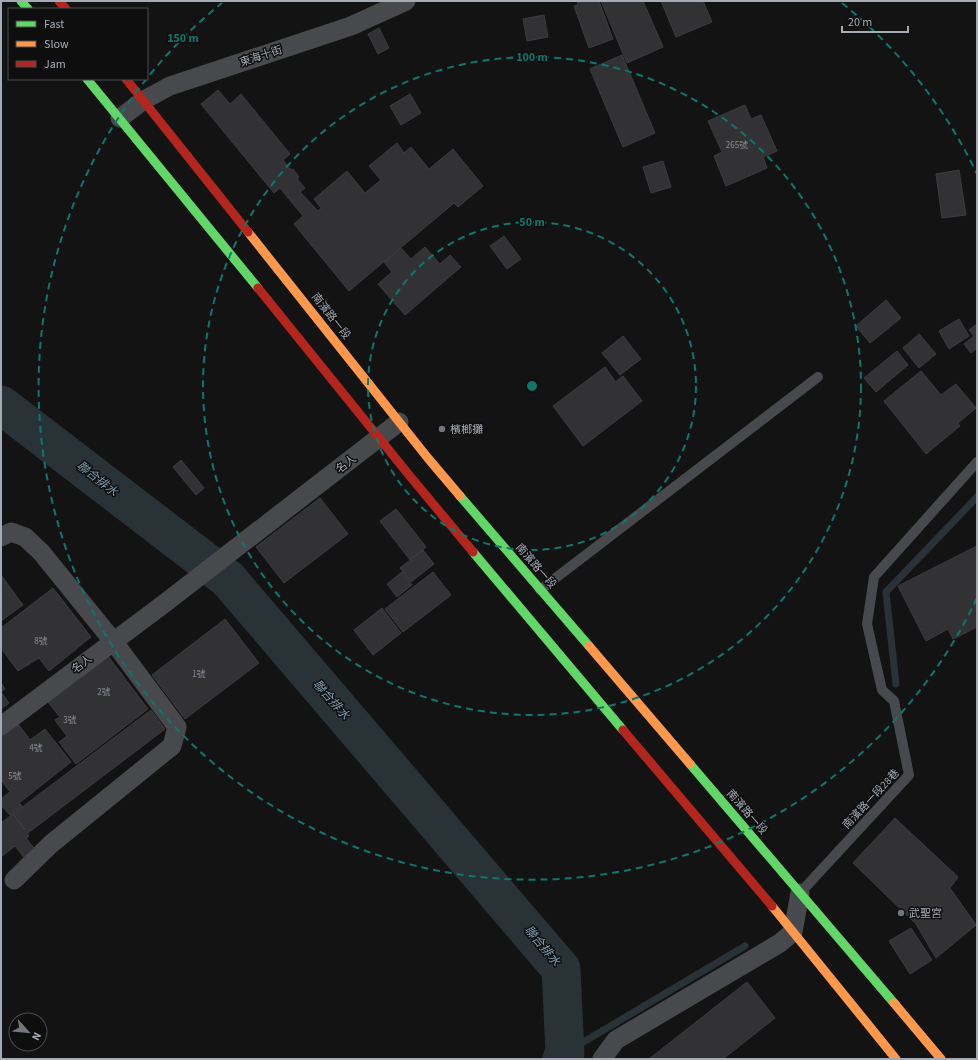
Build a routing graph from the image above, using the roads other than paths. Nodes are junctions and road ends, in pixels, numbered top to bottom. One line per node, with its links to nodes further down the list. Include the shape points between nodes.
1 (406, 1): 4 (street, 東海十街, via 351,26 170,86)
2 (88, 80): 5 (main road)
3 (127, 80): 4 (main road, 南濱路一段)
4 (144, 100): 5 (street, 東海十街); 7 (main road, 南濱路一段)
5 (120, 118): 8 (main road)
6 (818, 377): 11 (lane)
7 (399, 422): 8 (street, 名人); 11 (main road, 南濱路一段)
8 (379, 438): 12 (street, 名人); 16 (main road)
9 (977, 462): 15 (lane, 南濱路一段28巷, via 874,577 866,624 882,690 894,701 909,775)
10 (1, 537): 12 (street, via 11,532 25,537 41,552)
11 (540, 590): 15 (main road, 南濱路一段)
12 (113, 641): 13 (street, 名人); 14 (street, via 177,727 172,746 52,844)
13 (1, 726)
14 (14, 880)
15 (800, 893): 16 (street); 19 (main road, 南濱路一段)
16 (793, 932): 17 (street, via 780,943 616,1040); 18 (main road)
17 (602, 1059)
18 (896, 1059)
19 (940, 1059)

